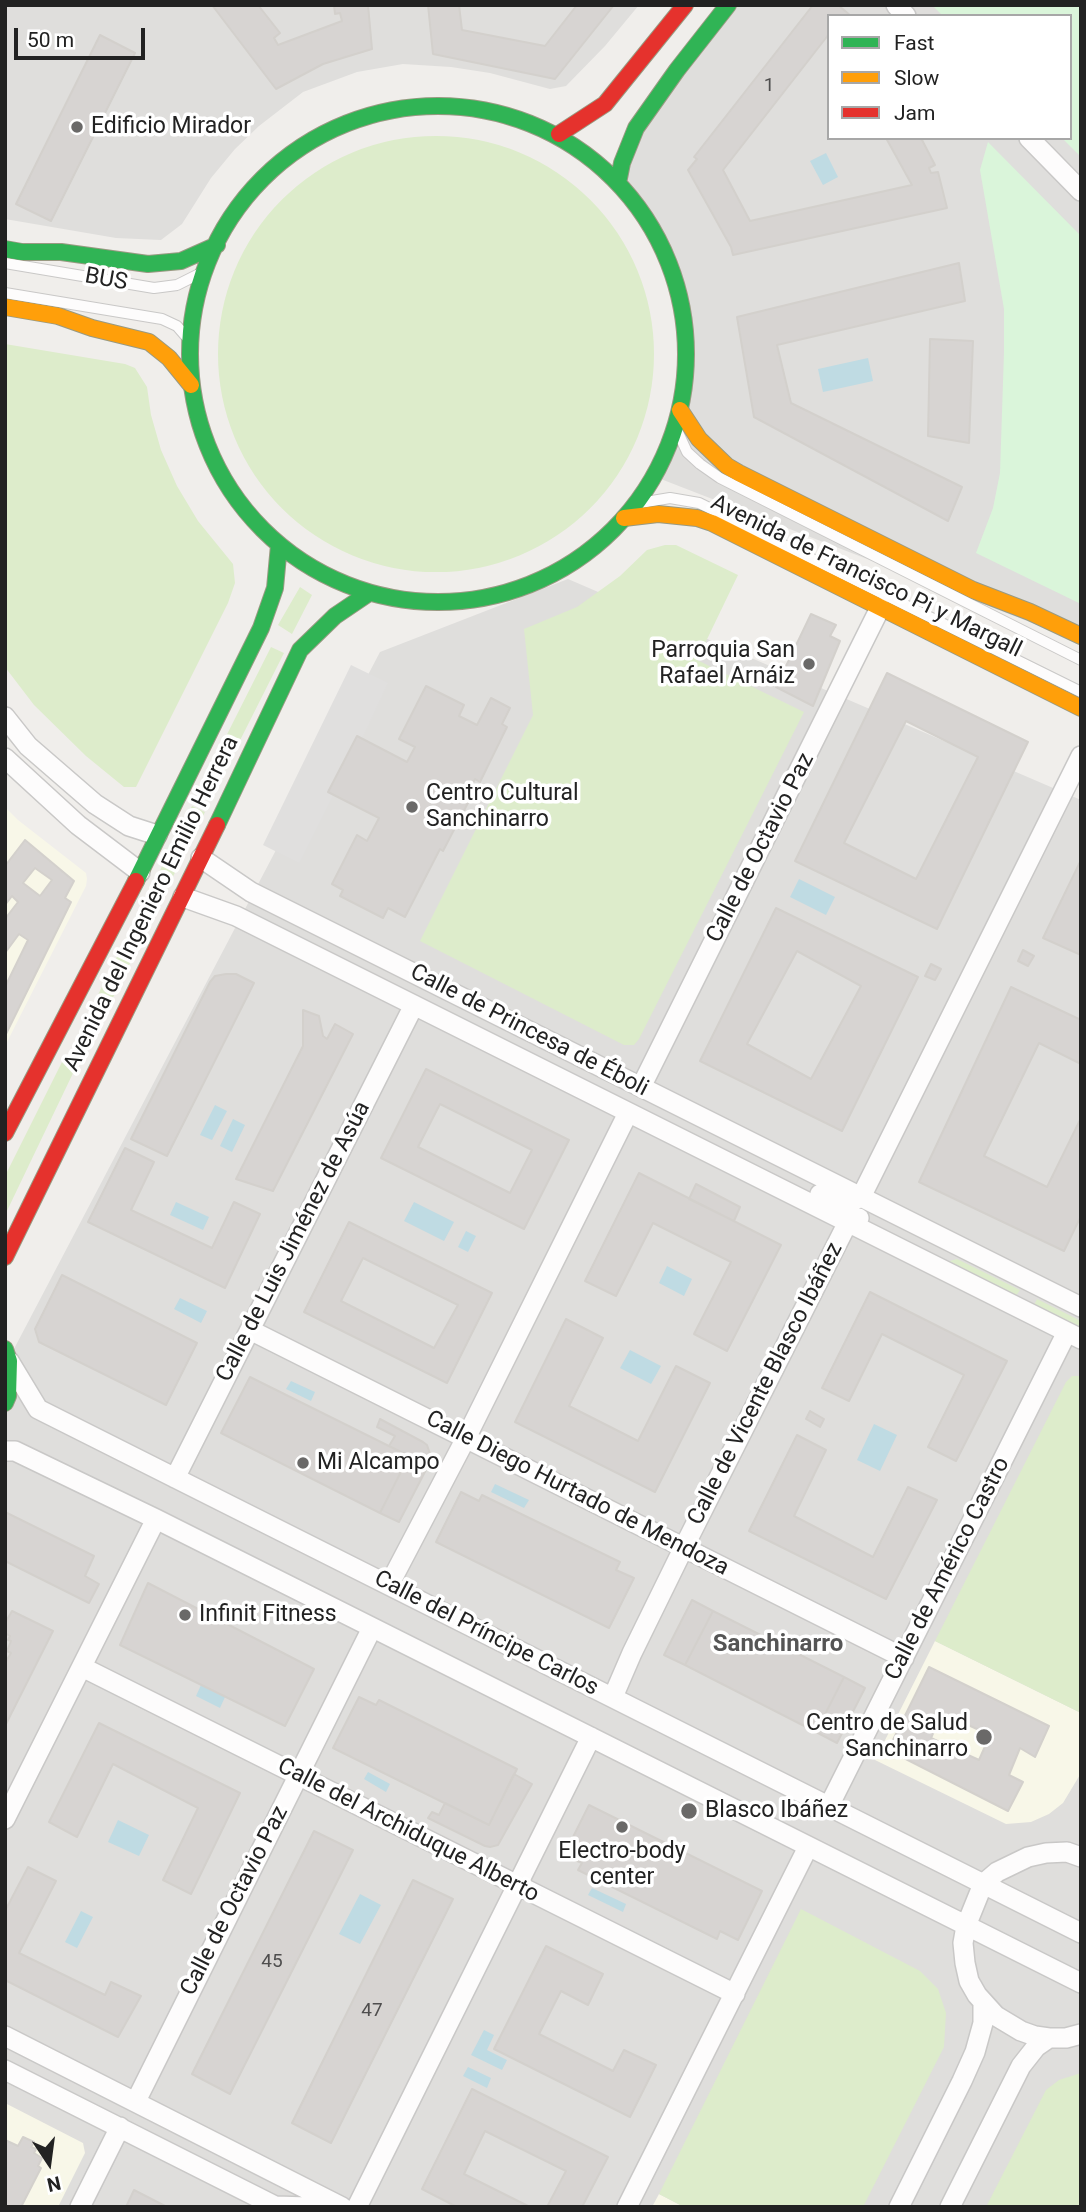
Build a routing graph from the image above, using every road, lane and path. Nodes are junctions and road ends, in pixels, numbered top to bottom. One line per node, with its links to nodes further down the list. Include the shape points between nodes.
1 (685, 5): 3 (street, via 605,104)
2 (728, 5): 5 (street, via 636,128)
3 (559, 134): 5 (street); 7 (street, via 476,109 404,108 368,116 324,134 276,164 243,202)
4 (1031, 140): 6 (street)
5 (618, 183): 15 (street, via 655,232 672,270 687,352)
6 (1081, 191)
7 (217, 245): 8 (street, via 181,261 148,264); 10 (street)
8 (5, 248)
9 (5, 263): 10 (lane, BUS, via 154,288 177,285)
10 (205, 271): 13 (street)
11 (5, 293): 13 (lane, BUS, via 162,319 177,326)
12 (5, 307): 14 (street, via 58,316 149,342)
13 (190, 341): 14 (street)
14 (191, 385): 19 (street, via 199,423 222,478 257,525)
15 (680, 410): 16 (street); 22 (street, Avenida de Francisco Pi y Margall, via 699,439 739,473 952,580)
16 (676, 428): 17 (street, via 663,461); 23 (lane, via 687,452 720,478)
17 (634, 504): 18 (street); 24 (lane, via 670,498 699,503)
18 (624, 518): 20 (street, via 575,560 500,594 419,601); 21 (street, Avenida de Francisco Pi y Margall, via 657,514 697,517)
19 (279, 545): 20 (street, via 310,566); 29 (street, Avenida del Ingeniero Emilio Herrera, via 275,588 261,628)
20 (369, 593): 30 (street, Avenida del Ingeniero Emilio Herrera, via 335,616 300,650)
21 (880, 608): 25 (street, Avenida de Francisco Pi y Margall); 34 (street, Calle de Octavio Paz)
22 (1081, 636)
23 (1081, 660)
24 (1081, 692)
25 (1081, 708)
26 (5, 717): 29 (street, via 28,746 95,804 129,826)
27 (1081, 756): 39 (street)
28 (5, 758): 31 (street, via 78,825)
29 (157, 835): 31 (street, Avenida del Ingeniero Emilio Herrera)
30 (201, 858): 32 (street, Avenida del Ingeniero Emilio Herrera); 34 (street, Calle de Princesa de Éboli, via 251,892)
31 (140, 872): 35 (street, Avenida del Ingeniero Emilio Herrera)
32 (183, 897): 33 (street, Calle de Princesa de Éboli, via 236,916); 42 (street, Avenida del Ingeniero Emilio Herrera)
33 (414, 1006): 36 (street, Calle de Princesa de Éboli); 44 (street, Calle de Luis Jiménez de Asúa)
34 (641, 1087): 39 (street, Calle de Princesa de Éboli)
35 (13, 1099): 37 (street, Avenida del Ingeniero Emilio Herrera)
36 (628, 1113): 38 (street, Calle de Princesa de Éboli); 48 (street)
37 (5, 1133)
38 (763, 1180): 39 (street, Calle de Princesa de Éboli, via 801,1185 843,1206); 40 (street, Calle de Princesa de Éboli)
39 (861, 1197): 41 (street, Calle de Princesa de Éboli)
40 (848, 1222): 41 (street, Calle de Princesa de Éboli, via 867,1214 924,1243); 45 (street, Calle de Princesa de Éboli); 52 (street, Calle de Vicente Blasco Ibáñez)
41 (956, 1245): 43 (street, Calle de Princesa de Éboli)
42 (5, 1257)
43 (1080, 1306)
44 (250, 1330): 48 (street, Calle Diego Hurtado de Mendoza); 50 (street, Calle de Luis Jiménez de Asúa)
45 (1074, 1336): 55 (street, Calle de Américo Castro)
46 (7, 1355): 47 (street); 50 (street, Calle del Príncipe Carlos, via 38,1409)
47 (5, 1403)
48 (466, 1438): 52 (street, Calle Diego Hurtado de Mendoza); 53 (street)
49 (5, 1451): 51 (street, Calle del Príncipe Carlos, via 15,1451)
50 (175, 1478): 53 (street, Calle del Príncipe Carlos)
51 (156, 1519): 54 (street, Calle del Príncipe Carlos); 56 (street)
52 (684, 1547): 55 (street, Calle Diego Hurtado de Mendoza); 57 (street, Calle de Vicente Blasco Ibáñez)
53 (389, 1585): 57 (street, Calle del Príncipe Carlos)
54 (372, 1628): 58 (street, Calle del Príncipe Carlos); 59 (street, Calle de Octavio Paz)
55 (904, 1658): 60 (street, Calle de Américo Castro)
56 (82, 1667): 59 (street, Calle del Archiduque Alberto); 61 (street)
57 (613, 1697): 60 (street, Calle del Príncipe Carlos)
58 (591, 1737): 63 (street, Calle del Príncipe Carlos); 66 (street)
59 (298, 1776): 66 (street, Calle del Archiduque Alberto); 76 (street, Calle de Octavio Paz)
60 (829, 1806): 65 (street, Calle del Príncipe Carlos)
61 (5, 1819)
62 (1081, 1838): 64 (street)
63 (808, 1847): 67 (street, Calle del Príncipe Carlos); 70 (street)
64 (1074, 1854): 65 (street, via 1046,1853 1020,1860)
65 (983, 1884): 67 (street); 68 (street, Calle del Príncipe Carlos)
66 (516, 1885): 70 (street, Calle del Archiduque Alberto); 82 (street)
67 (966, 1926): 69 (street, Calle del Príncipe Carlos); 71 (street, via 963,1943 969,1981)
68 (1081, 1933)
69 (1081, 1983)
70 (735, 1994): 83 (street)
71 (984, 2004): 74 (street, via 1009,2024); 84 (street, via 975,2052)
72 (1081, 2034): 74 (street)
73 (5, 2036): 76 (street)
74 (1049, 2038): 85 (street, via 1021,2066)
75 (5, 2070): 77 (street)
76 (136, 2101): 81 (street)
77 (120, 2127): 78 (street); 79 (street)
78 (276, 2206): 80 (street)
79 (80, 2207)
80 (308, 2207)
81 (342, 2207)
82 (357, 2207)
83 (627, 2207)
84 (899, 2207)
85 (950, 2207)

